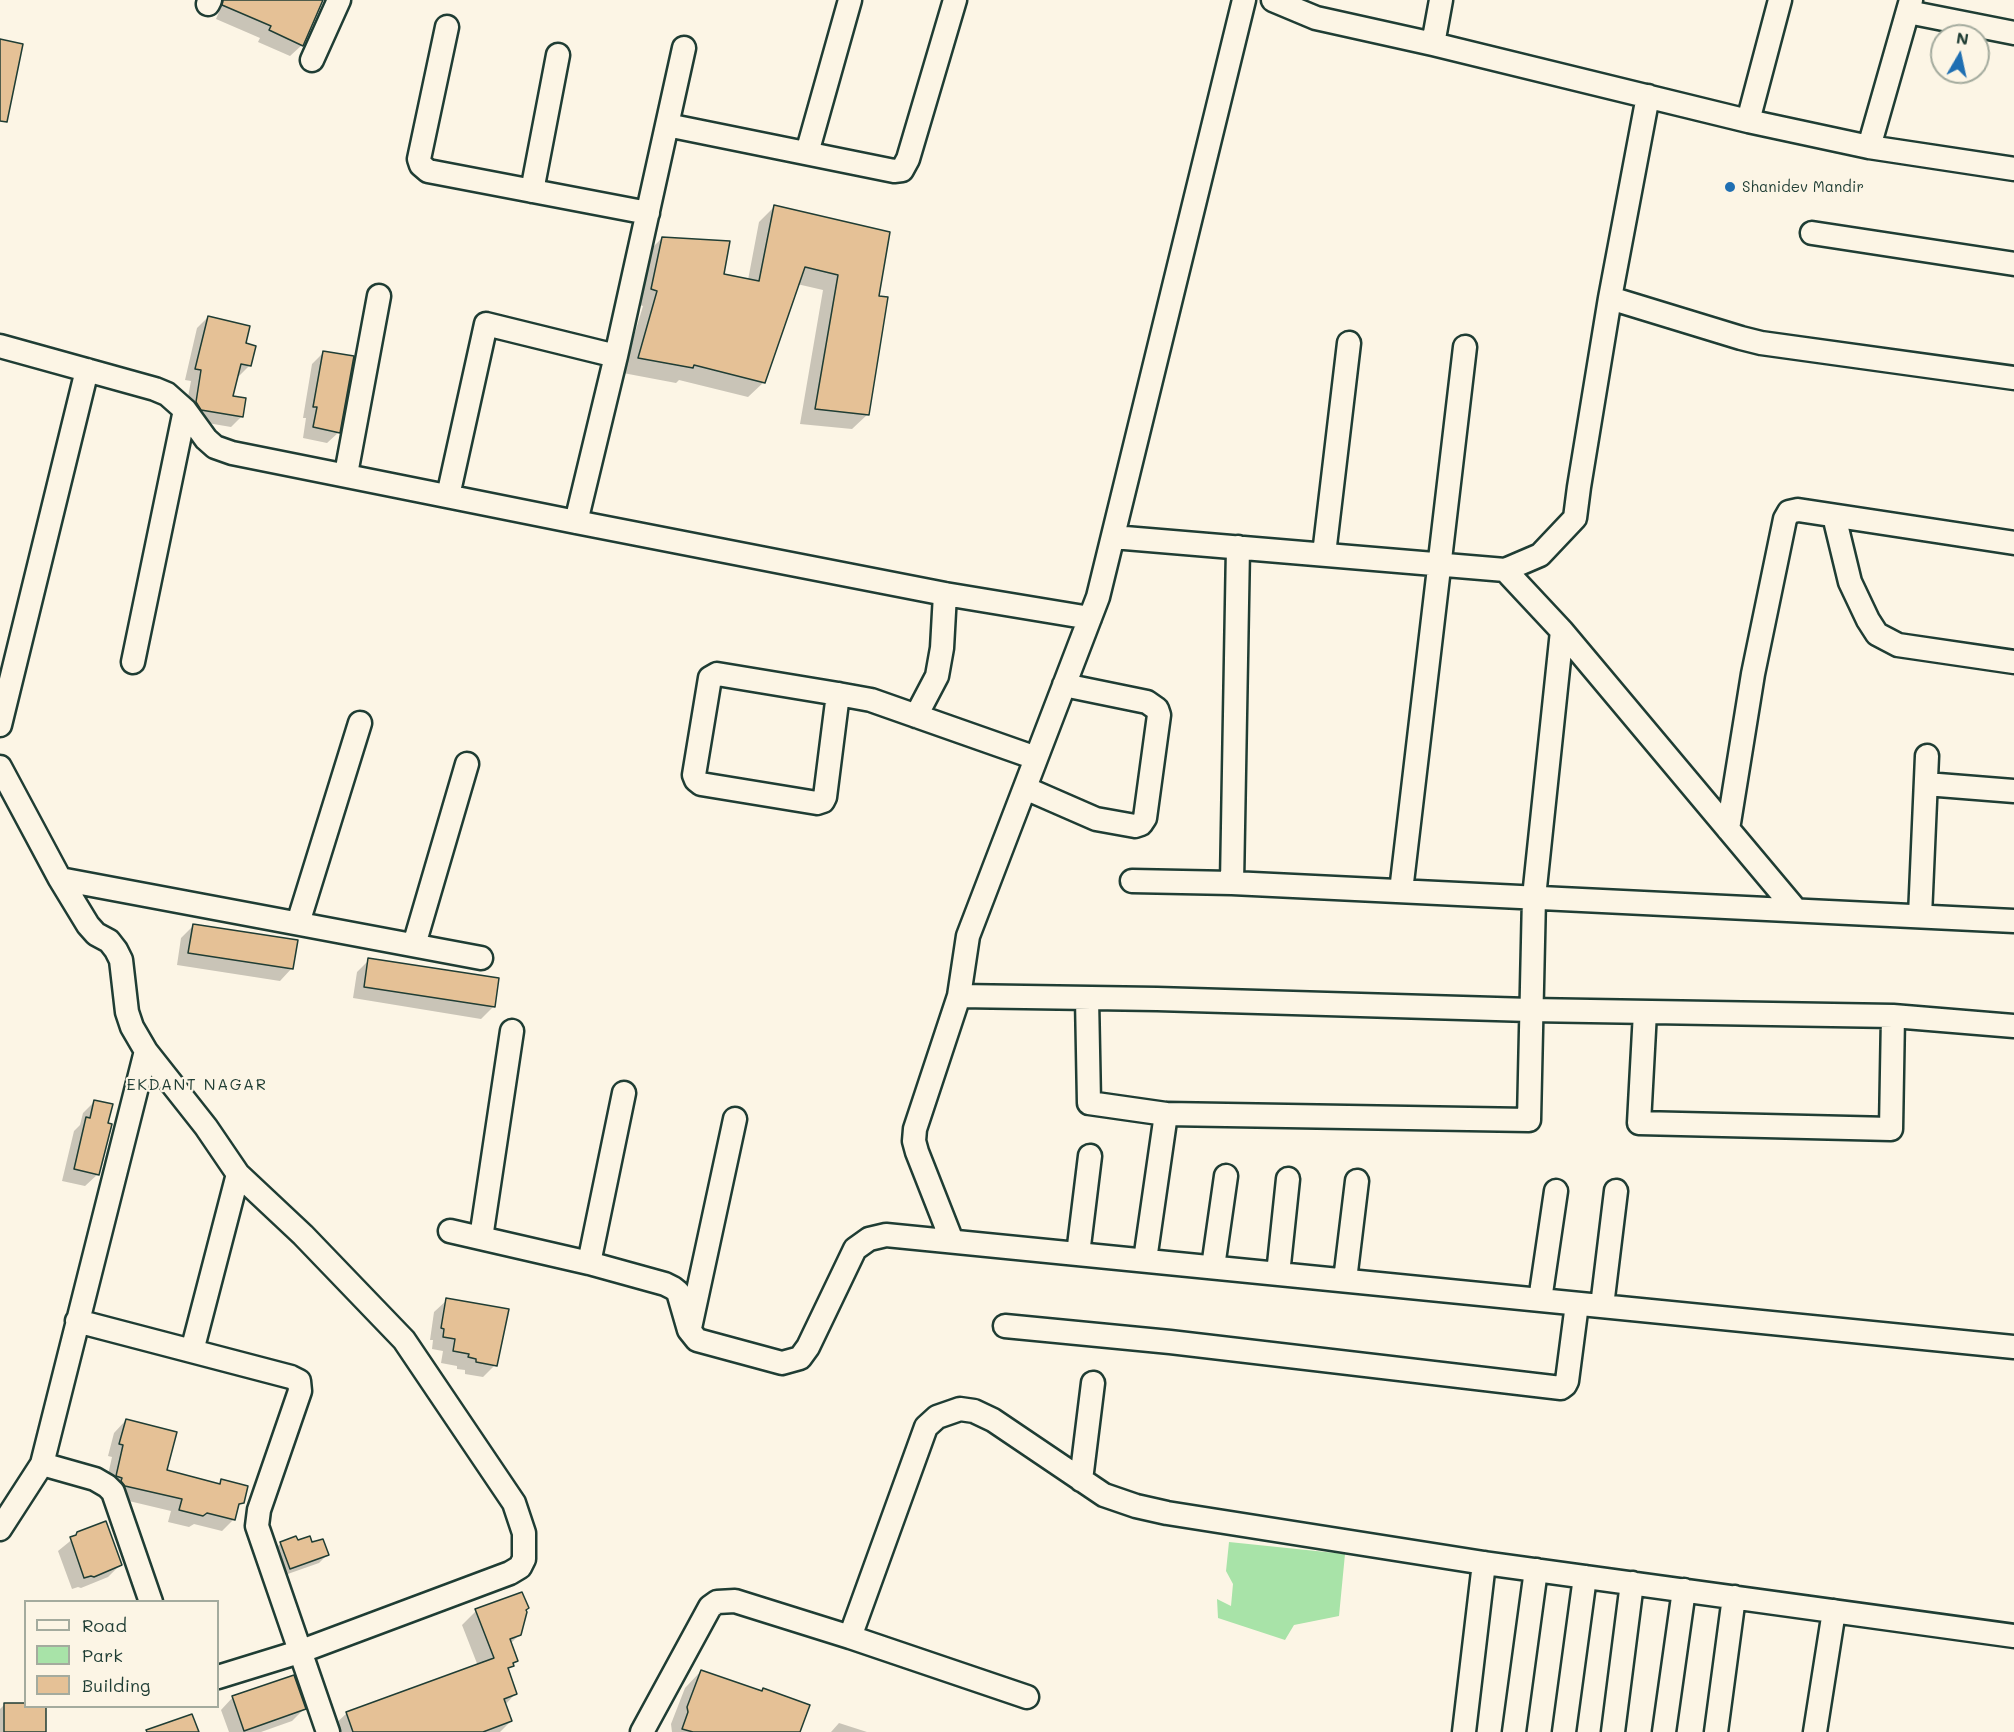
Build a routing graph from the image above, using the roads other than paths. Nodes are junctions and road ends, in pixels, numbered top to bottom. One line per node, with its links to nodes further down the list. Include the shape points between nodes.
1 (339, 0): 14 (street)
2 (850, 0): 19 (street)
3 (955, 0): 19 (street, via 902,170)
4 (1244, 0): 38 (street)
5 (1273, 0): 11 (street, via 1316,18)
6 (1442, 0): 11 (street)
7 (1780, 0): 16 (street)
8 (1909, 6): 10 (street); 18 (street)
9 (447, 27): 21 (street, via 419,159 421,165 428,171)
10 (2014, 33)
11 (1433, 44): 15 (street)
12 (684, 48): 17 (street)
13 (558, 55): 21 (street)
14 (312, 60)
15 (1648, 96): 16 (street); 26 (street)
16 (1748, 121): 18 (street)
17 (667, 125): 19 (street); 22 (street)
18 (1869, 147): 20 (street)
19 (807, 153)
20 (2014, 169)
21 (532, 191): 22 (street)
22 (648, 213): 30 (street)
23 (1812, 233): 24 (street)
24 (2014, 264)
25 (379, 296): 34 (street)
26 (1610, 298): 32 (street, via 1761,343); 43 (street, via 1575,518 1540,555)
27 (1349, 343): 41 (street)
28 (0, 346): 31 (street)
29 (1464, 347): 42 (street)
30 (616, 356): 35 (street, via 486,324); 37 (street)
31 (87, 370): 33 (street, via 155,389); 53 (street)
32 (2014, 378)
33 (185, 410): 34 (street, via 215,447); 47 (street)
34 (346, 474): 35 (street)
35 (448, 496): 37 (street)
36 (1834, 516): 39 (street); 48 (street, via 1850,582 1877,634 1898,645); 61 (street, via 1798,510 1789,512 1785,519 1753,674)
37 (576, 522): 44 (street)
38 (1113, 537): 40 (street); 45 (street)
39 (2014, 543)
40 (1238, 547): 41 (street); 64 (street)
41 (1324, 554): 42 (street)
42 (1440, 564): 43 (street); 65 (street)
43 (1505, 570): 46 (street)
44 (945, 594): 45 (street); 51 (street, via 937,676)
45 (1090, 618): 49 (street)
46 (1562, 631): 61 (street); 66 (street)
47 (133, 662)
48 (2014, 662)
49 (1064, 685): 55 (street); 59 (street, via 1147,702 1157,709 1144,818 1135,826 1096,819)
50 (838, 694): 50 (street, via 713,676 709,681 696,780 701,784 823,801); 51 (street, via 871,700)
51 (916, 716): 55 (street)
52 (360, 723): 70 (street)
53 (0, 725)
54 (1927, 756): 58 (street)
55 (1036, 758): 59 (street)
56 (467, 764): 71 (street)
57 (0, 767): 62 (street)
58 (1926, 784): 60 (street); 68 (street)
59 (1025, 788): 73 (street, via 968,936)
60 (2014, 791)
61 (1728, 829): 67 (street)
62 (60, 879): 70 (street); 80 (street, via 88,925 116,950 121,960 127,1012)
63 (1132, 881): 64 (street)
64 (1232, 883): 65 (street)
65 (1401, 891): 66 (street)
66 (1534, 897): 67 (street); 75 (street)
67 (1796, 910): 68 (street)
68 (1920, 916): 69 (street)
69 (2014, 921)
70 (298, 923): 71 (street)
71 (414, 945): 72 (street)
72 (481, 958)
73 (959, 996): 74 (street); 93 (street, via 914,1141)
74 (1087, 998): 75 (street); 82 (street, via 1089,1103)
75 (1530, 1010): 76 (street); 82 (street, via 1529,1120)
76 (1645, 1012): 77 (street); 77 (street, via 1639,1124 1879,1129 1891,1129)
77 (1893, 1016): 78 (street)
78 (2014, 1026)
79 (512, 1031): 92 (street)
80 (146, 1051): 85 (street); 103 (street)
81 (624, 1093): 96 (street)
82 (1166, 1114): 95 (street)
83 (735, 1119): 105 (street)
84 (1090, 1156): 94 (street)
85 (238, 1174): 107 (street); 122 (street, via 404,1340 514,1503 524,1533 524,1559 510,1573)
86 (1226, 1176): 97 (street)
87 (1288, 1179): 98 (street)
88 (1357, 1181): 99 (street)
89 (1556, 1191): 100 (street)
90 (1616, 1191): 102 (street)
91 (450, 1231): 92 (street)
92 (481, 1238): 96 (street)
93 (952, 1241): 94 (street); 105 (street, via 886,1235 861,1244 851,1256 808,1347 794,1361 776,1363 703,1343)
94 (1078, 1254): 95 (street)
95 (1145, 1260): 97 (street)
96 (589, 1263): 105 (street, via 673,1287)
97 (1213, 1267): 98 (street)
98 (1278, 1274): 99 (street)
99 (1345, 1281): 100 (street)
100 (1540, 1300): 101 (street)
101 (1577, 1304): 102 (street); 104 (street, via 1567,1381 1561,1388)
102 (1602, 1306): 106 (street)
103 (77, 1321): 107 (street); 109 (street)
104 (1005, 1326)
105 (690, 1330)
106 (2014, 1347)
107 (192, 1351): 122 (street, via 299,1382 300,1391 257,1526)
108 (1093, 1383): 110 (street)
109 (42, 1464): 111 (street); 118 (street, via 95,1479 113,1492)
110 (1081, 1480): 112 (street, via 1119,1501 1167,1513); 121 (street, via 974,1411 960,1409 937,1417 926,1427)
111 (0, 1529)
112 (1484, 1563): 113 (street); 127 (street)
113 (1536, 1570): 114 (street); 128 (street)
114 (1585, 1576): 115 (street); 129 (street)
115 (1632, 1583): 116 (street); 130 (street)
116 (1684, 1590): 117 (street); 131 (street)
117 (1734, 1597): 119 (street); 132 (street)
118 (150, 1600)
119 (1833, 1611): 120 (street); 133 (street)
120 (2014, 1636)
121 (850, 1637): 124 (street); 126 (street, via 735,1601 717,1602 710,1607)
122 (299, 1652): 123 (street); 125 (street)
123 (219, 1677)
124 (1027, 1697)
125 (328, 1732)
126 (642, 1732)
127 (1464, 1732)
128 (1514, 1732)
129 (1564, 1732)
130 (1613, 1732)
131 (1664, 1732)
132 (1716, 1732)
133 (1815, 1732)

